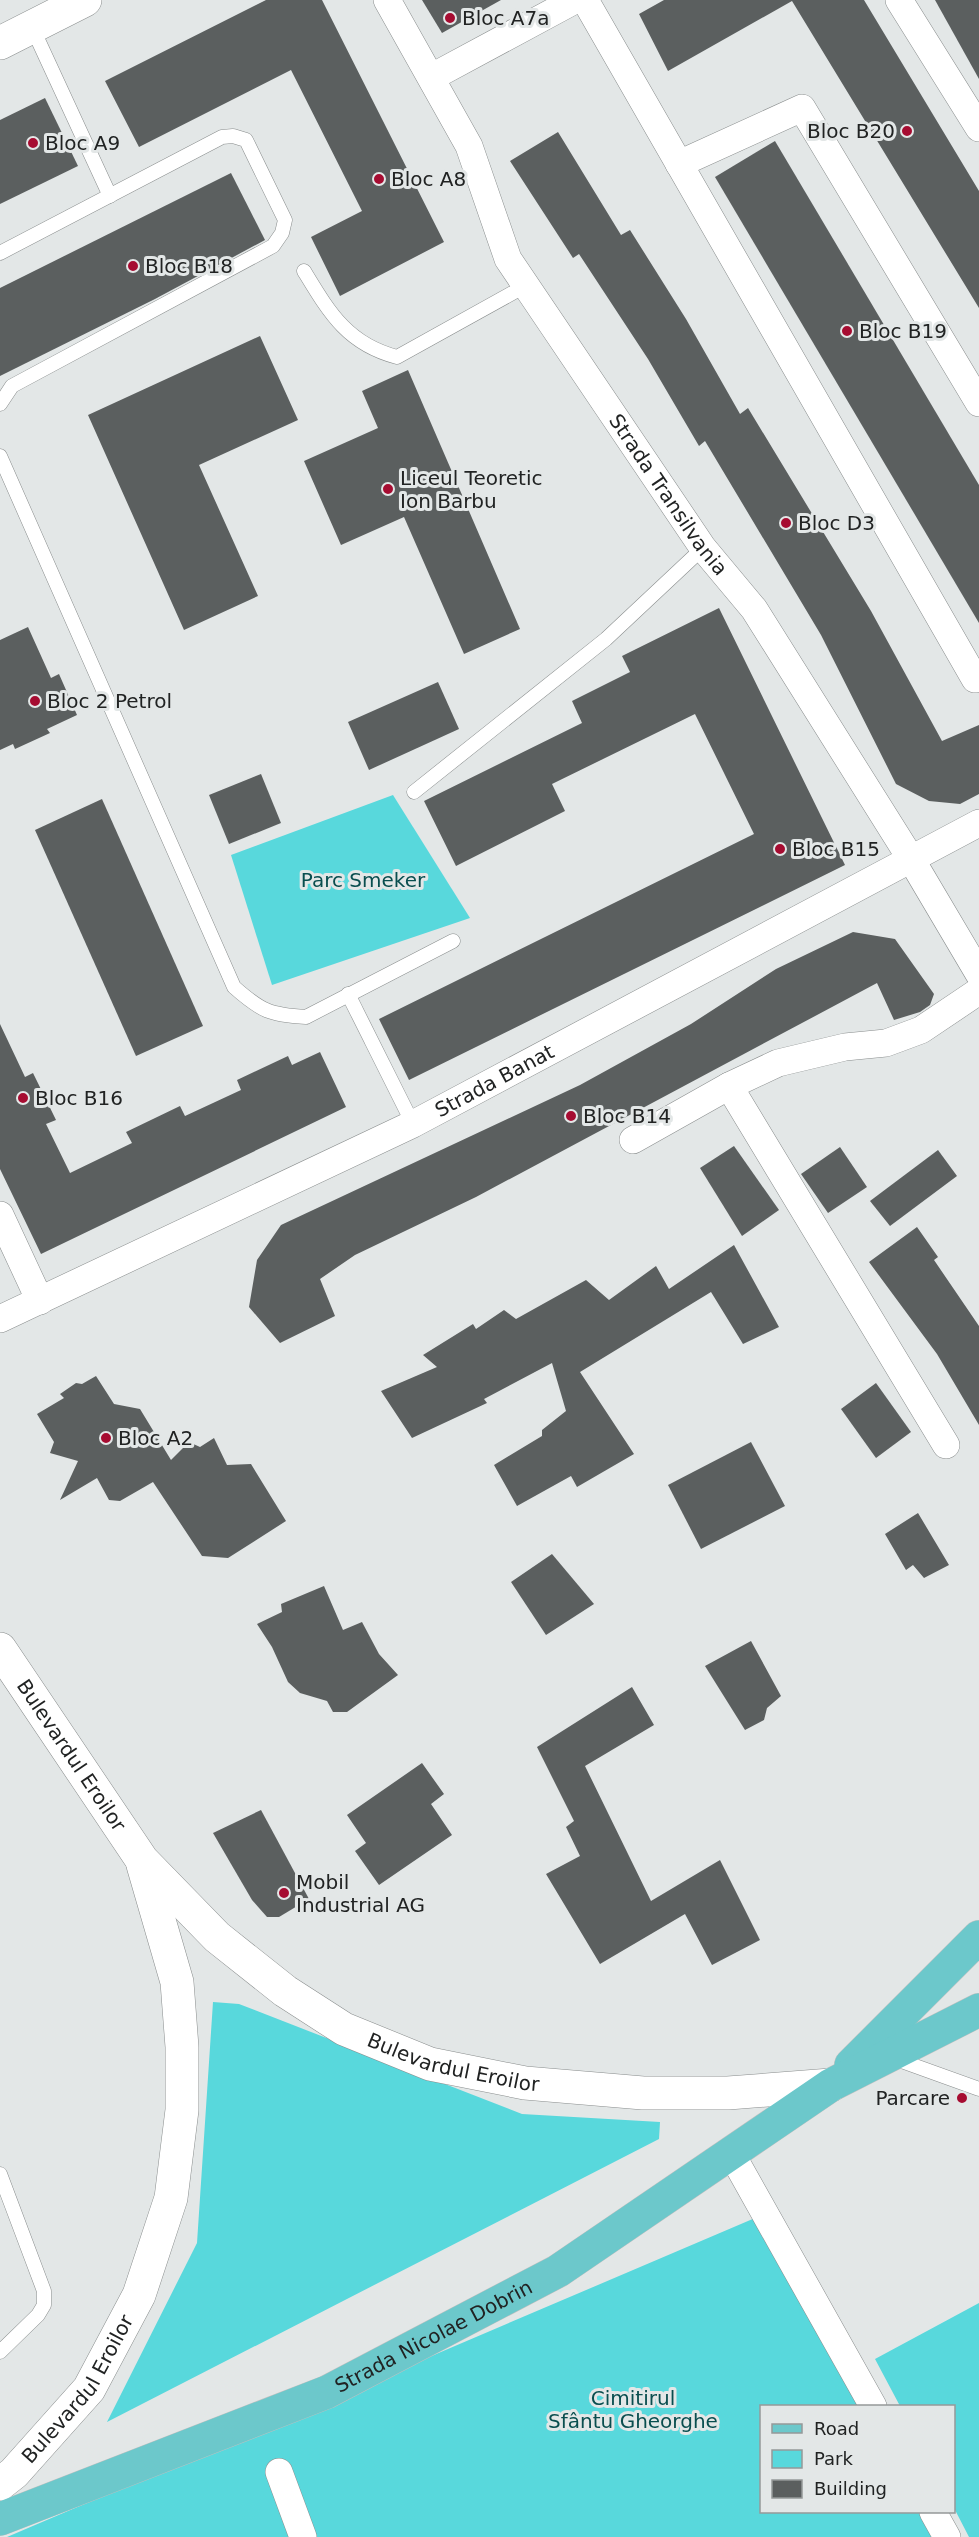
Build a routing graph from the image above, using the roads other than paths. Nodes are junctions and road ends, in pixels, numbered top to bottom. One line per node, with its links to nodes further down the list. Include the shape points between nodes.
1 (85, 0): 6 (street)
2 (387, 0): 8 (street, Strada Transilvania)
3 (575, 0): 8 (street)
4 (585, 0): 10 (street)
5 (899, 0): 9 (street)
6 (32, 27): 7 (street); 11 (lane)
7 (0, 43)
8 (432, 77): 14 (street, Strada Transilvania, via 469,146 508,259)
9 (979, 128)
10 (679, 164): 15 (street, via 802,108); 19 (street, via 969,669 975,679)
11 (110, 196): 12 (lane); 16 (lane, via 222,137 233,135 246,140 285,220 273,246 12,386)
12 (0, 253)
13 (304, 271): 14 (lane, via 330,314 350,334 375,351 397,357)
14 (525, 286): 18 (street, Strada Transilvania)
15 (979, 403)
16 (0, 404)
17 (0, 456): 26 (lane, via 234,987 256,1006 279,1015 306,1017)
18 (704, 548): 20 (lane, via 606,639); 22 (street, Strada Transilvania, via 754,609)
19 (979, 677)
20 (414, 792)
21 (979, 823): 22 (street, Strada Banat)
22 (911, 859): 24 (street, Strada Transilvania); 28 (street, Strada Banat)
23 (453, 941): 26 (lane)
24 (979, 974)
25 (979, 991): 27 (street, via 921,1030 885,1043 845,1047 778,1064)
26 (348, 994): 28 (lane)
27 (729, 1086): 29 (street); 33 (street)
28 (413, 1124): 31 (street, Strada Banat)
29 (633, 1140)
30 (0, 1215): 31 (street)
31 (40, 1301): 32 (street, Strada Banat)
32 (0, 1318)
33 (946, 1445)
34 (0, 1649): 35 (street, Bulevardul Eroilor)
35 (142, 1860): 39 (street, Bulevardul Eroilor, via 217,1937 285,1991 344,2029 430,2064 525,2083 643,2093 728,2093); 46 (street, Bulevardul Eroilor, via 177,1982 179,2003 182,2110 171,2198 139,2295 88,2389)
36 (979, 1937): 39 (main road, Strada Nicolae Dobrin)
37 (979, 2010): 38 (main road, Strada Nicolae Dobrin)
38 (888, 2056): 39 (main road, Strada Nicolae Dobrin); 40 (lane)
39 (831, 2085): 41 (main road, Strada Nicolae Dobrin)
40 (979, 2089)
41 (730, 2153): 44 (street); 48 (main road, Strada Nicolae Dobrin, via 558,2271 327,2392)
42 (0, 2174): 43 (lane, via 44,2291 44,2305)
43 (0, 2352)
44 (872, 2405)
45 (279, 2472): 49 (street)
46 (5, 2475)
47 (934, 2513): 50 (street)
48 (0, 2519)
49 (303, 2537)
50 (947, 2537)

